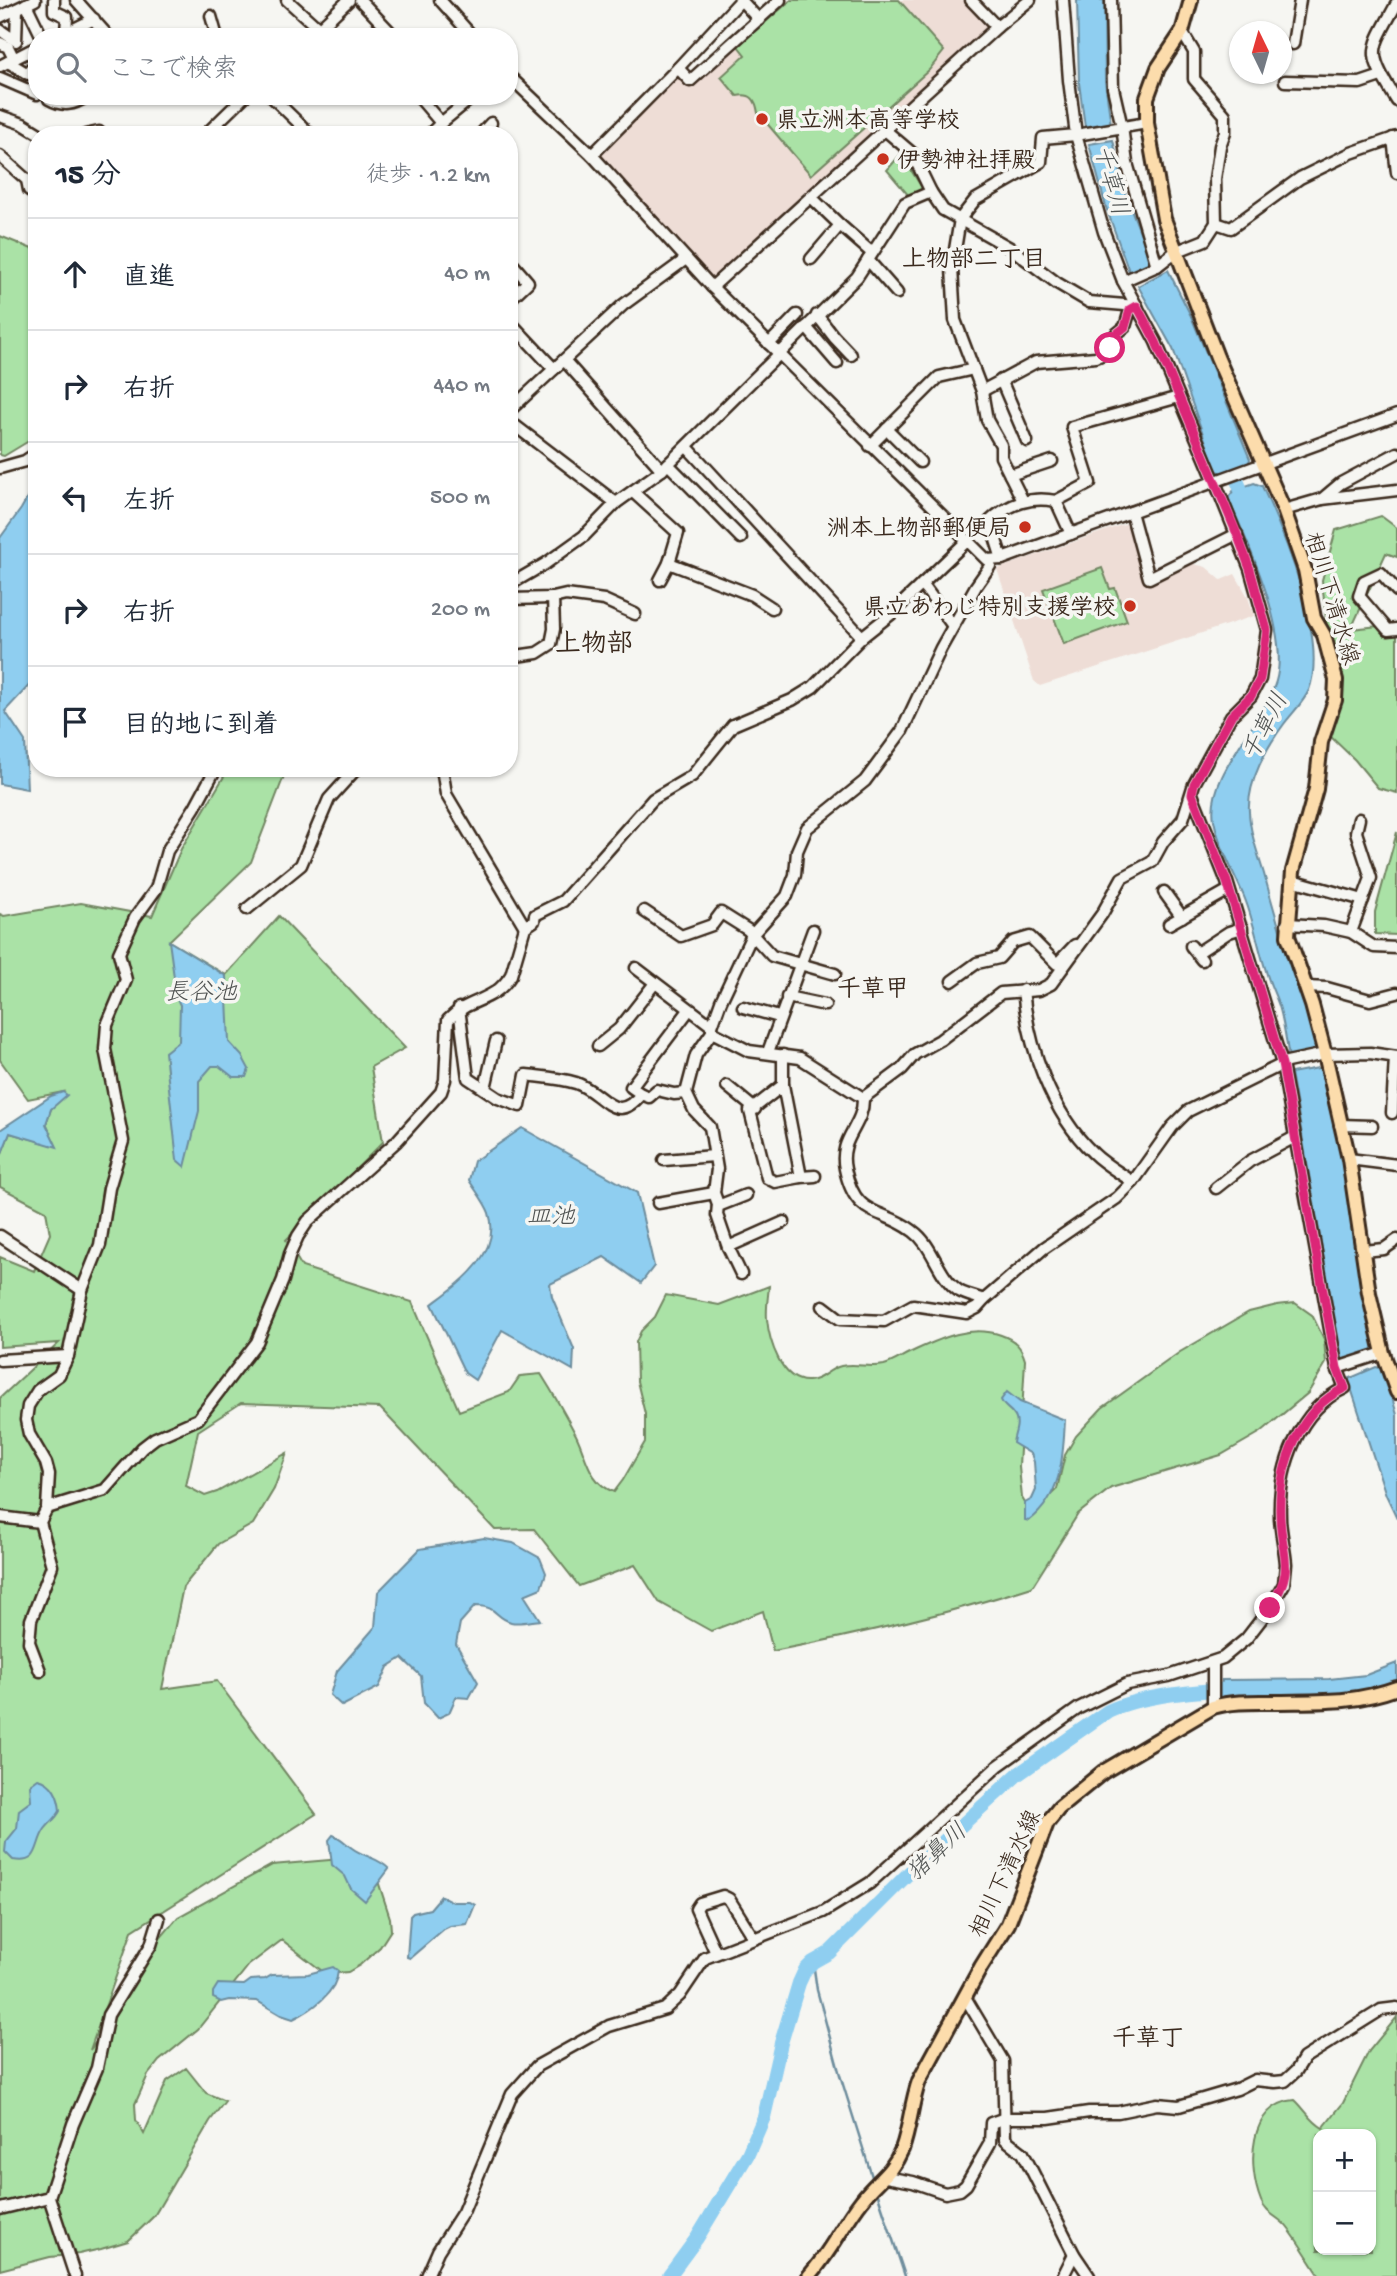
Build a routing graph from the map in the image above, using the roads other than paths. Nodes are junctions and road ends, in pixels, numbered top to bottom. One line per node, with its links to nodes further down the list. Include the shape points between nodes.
1 (54, 0): 23 (street, via 54,11 67,17)
2 (76, 0): 18 (street)
3 (287, 0): 27 (street)
4 (349, 0): 28 (street)
5 (360, 0): 29 (street)
6 (440, 0): 30 (street)
7 (780, 0): 19 (street)
8 (971, 0): 21 (street)
9 (1030, 0): 21 (street)
10 (1063, 0): 60 (street)
11 (1111, 0): 58 (street, via 1112,88)
12 (1191, 0): 32 (main road, 相川下清水線)
13 (1300, 0): 34 (street)
14 (1397, 3): 39 (street, via 1375,43)
15 (26, 4): 17 (street); 22 (street); 31 (street, via 16,41)
16 (211, 16): 26 (street)
17 (0, 17)
18 (93, 19): 20 (street); 25 (street)
19 (759, 20): 37 (street, via 691,81); 37 (street, via 741,0)
20 (81, 26): 24 (street)
21 (997, 27): 59 (street)
22 (38, 28)
23 (64, 28)
24 (77, 28)
25 (101, 28)
26 (214, 28)
27 (318, 28)
28 (320, 28)
29 (386, 28)
30 (465, 28)
31 (0, 30)
32 (1182, 32): 52 (main road, 相川下清水線, via 1154,78 1147,98); 69 (street, via 1194,52 1194,79 1225,115 1215,179)
33 (0, 43): 36 (street, via 8,47)
34 (1293, 44)
35 (28, 52): 36 (street)
36 (7, 62): 38 (street)
37 (678, 68): 62 (street)
38 (28, 74)
39 (1381, 76): 41 (street, via 1360,83); 44 (street)
40 (0, 78): 43 (street)
41 (1292, 81)
42 (518, 85): 62 (street)
43 (28, 90)
44 (1397, 101)
45 (236, 105): 53 (street)
46 (280, 105): 54 (street)
47 (426, 105): 50 (street)
48 (463, 105): 50 (street)
49 (0, 116): 57 (street)
50 (441, 123): 55 (street)
51 (491, 123): 56 (street)
52 (1147, 123): 58 (street); 71 (main road, 相川下清水線, via 1164,219)
53 (214, 126)
54 (302, 126)
55 (438, 126)
56 (488, 126)
57 (28, 127)
58 (1122, 127): 60 (street); 75 (street, via 1127,163)
59 (885, 130): 66 (street, via 912,153); 67 (street)
60 (1076, 135): 68 (street, via 1043,138 1041,162 975,200); 77 (street)
61 (1395, 137): 64 (street); 69 (street, via 1300,178 1231,228)
62 (592, 155): 73 (street)
63 (0, 156): 65 (street)
64 (1397, 173)
65 (28, 185)
66 (931, 192): 68 (street, via 943,211); 72 (street, via 905,203)
67 (811, 197): 70 (street); 78 (street)
68 (960, 219): 81 (street, via 1088,302); 92 (street, via 952,268 955,320)
69 (1216, 223): 71 (street, via 1205,240)
70 (840, 225): 72 (street); 74 (street)
71 (1175, 252): 75 (street); 107 (main road, 相川下清水線)
72 (870, 256): 80 (street); 83 (street, via 857,277)
73 (686, 259): 78 (street); 89 (street, via 623,305)
74 (811, 259)
75 (1160, 264): 77 (street)
76 (518, 270): 79 (street, via 528,282)
77 (1123, 281): 81 (street)
78 (712, 287): 86 (street)
79 (518, 291)
80 (897, 293)
81 (1137, 306): 93 (street, via 1130,310 1125,327 1106,353 1036,362); 95 (street)
82 (797, 315): 86 (street)
83 (817, 315): 84 (street); 88 (street)
84 (806, 327): 87 (street); 90 (street)
85 (518, 331): 91 (street)
86 (769, 344): 87 (street)
87 (780, 355): 101 (street); 102 (street)
88 (851, 355)
89 (564, 360): 91 (street); 108 (street)
90 (837, 363)
91 (554, 369): 96 (street)
92 (974, 369): 94 (street); 99 (street, via 939,377)
93 (1001, 380): 94 (street); 100 (street)
94 (982, 391): 110 (street, via 987,420 1001,444 1001,457)
95 (1179, 397): 111 (street); 116 (street, via 1072,427 1090,483)
96 (518, 403)
97 (1397, 415): 107 (street)
98 (518, 428): 117 (street)
99 (887, 429): 101 (street); 106 (street)
100 (1027, 441)
101 (870, 446): 123 (street)
102 (687, 447): 108 (street); 137 (street)
103 (1397, 453): 114 (street, via 1341,483)
104 (28, 459): 109 (street)
105 (1052, 461): 110 (street)
106 (920, 462)
107 (1263, 465): 111 (street); 118 (main road, 相川下清水線)
108 (665, 467): 113 (street); 122 (street)
109 (0, 468)
110 (1010, 475): 115 (street)
111 (1215, 482): 119 (street); 121 (street)
112 (1397, 490): 114 (street)
113 (633, 492): 117 (street); 126 (street, via 678,533)
114 (1322, 499): 118 (street)
115 (1023, 501): 116 (street); 124 (street, via 990,521)
116 (1056, 501): 120 (street)
117 (616, 502): 127 (street, via 584,536)
118 (1284, 510): 144 (main road, 相川下清水線, via 1336,680 1335,700 1321,742 1317,789)
119 (1131, 512): 120 (street); 121 (street, via 1149,578)
120 (1071, 534): 124 (street)
121 (1237, 534): 142 (street, via 1267,630 1264,656 1260,679 1231,716)
122 (741, 538)
123 (967, 541): 125 (street); 129 (street)
124 (1002, 559): 125 (street)
125 (990, 561): 135 (street)
126 (669, 563): 128 (street); 133 (street, via 752,595)
127 (518, 580)
128 (660, 580)
129 (922, 584): 135 (street); 137 (street)
130 (1397, 591): 136 (street, via 1381,573 1364,581 1359,596 1388,630)
131 (518, 598): 132 (street)
132 (553, 598): 134 (street, via 566,595 604,600); 138 (street, via 551,644 537,653)
133 (772, 608)
134 (635, 614)
135 (953, 626): 157 (street, via 905,726 865,781 807,828 787,896)
136 (1397, 629)
137 (862, 637): 153 (street, via 813,687 733,725 692,776 653,799 563,901 535,915)
138 (518, 656)
139 (211, 777): 212 (street, via 167,851 156,888 118,953 126,980 107,1025 105,1049 124,1141 109,1188 100,1245)
140 (349, 777): 148 (street, via 329,799 301,865)
141 (443, 777): 153 (street, via 446,794)
142 (1192, 794): 145 (street); 158 (street, via 1183,819 1155,859 1122,878)
143 (1359, 819): 147 (street, via 1356,832 1371,878)
144 (1292, 880): 147 (street); 152 (main road, 相川下清水線)
145 (1229, 890): 150 (street); 154 (street)
146 (1164, 892): 150 (street)
147 (1363, 900): 156 (street)
148 (247, 909)
149 (644, 911): 157 (street, via 681,936 712,925 722,914)
150 (1182, 916): 151 (street)
151 (1169, 924)
152 (1287, 924): 156 (street); 166 (main road, 相川下清水線)
153 (525, 927): 172 (street, via 507,982 495,995)
154 (1242, 928): 160 (street); 182 (street)
155 (813, 930): 161 (street)
156 (1351, 932): 159 (street, via 1374,947)
157 (752, 935): 161 (street, via 772,956); 175 (street)
158 (1082, 944): 164 (street, via 1057,964 1030,937 1013,942 999,958 977,963); 167 (street, via 1051,984)
159 (1397, 948)
160 (1197, 953)
161 (799, 963): 163 (street); 169 (street)
162 (636, 968): 165 (street)
163 (835, 974)
164 (952, 981)
165 (655, 984): 173 (street); 177 (street, via 619,1029)
166 (1306, 988): 168 (street, via 1326,988 1370,1000); 179 (main road, 相川下清水線)
167 (1023, 990): 188 (street, via 1001,993 915,1054); 200 (street, via 1038,1062 1060,1112 1093,1153)
168 (1397, 993)
169 (787, 997): 170 (street); 174 (street)
170 (825, 1005)
171 (743, 1007): 174 (street)
172 (459, 1008): 185 (street, via 468,1078); 220 (street, via 448,1020 441,1092 396,1142 308,1221 290,1254 257,1342 198,1419 142,1448 106,1490)
173 (690, 1010): 175 (street); 187 (street, via 631,1087)
174 (779, 1017): 178 (street)
175 (712, 1029): 178 (street, via 744,1050); 186 (street, via 696,1055)
176 (496, 1041): 185 (street)
177 (598, 1046)
178 (768, 1052): 180 (street)
179 (1322, 1054): 181 (street); 182 (street); 191 (main road, 相川下清水線)
180 (783, 1055): 183 (street); 188 (street, via 800,1058)
181 (1396, 1057): 190 (street)
182 (1284, 1063): 193 (street); 200 (street, via 1188,1111)
183 (783, 1085): 189 (street); 199 (street)
184 (727, 1086): 189 (street)
185 (485, 1088): 187 (street, via 520,1106 526,1075 577,1083 617,1108 632,1105)
186 (686, 1093): 187 (street, via 657,1090 649,1097); 194 (street, via 710,1127)
187 (641, 1094)
188 (863, 1098): 213 (street, via 863,1111 843,1149 851,1189 859,1203 913,1231 944,1277 960,1292)
189 (755, 1108): 199 (street, via 750,1111 767,1178 775,1182)
190 (1392, 1112)
191 (1340, 1125): 192 (street); 196 (main road, 相川下清水線)
192 (1372, 1126)
193 (1295, 1137): 201 (street, via 1250,1161); 218 (street)
194 (714, 1156): 195 (street); 202 (street)
195 (664, 1160)
196 (1349, 1160): 197 (street); 210 (main road, 相川下清水線)
197 (1397, 1165)
198 (815, 1176): 199 (street)
199 (801, 1177)
200 (1133, 1182): 213 (street, via 1104,1209 1044,1248)
201 (1216, 1188)
202 (715, 1193): 204 (street); 205 (street)
203 (746, 1195): 205 (street)
204 (658, 1203)
205 (718, 1206): 209 (street)
206 (784, 1222): 209 (street)
207 (0, 1236): 212 (street)
208 (1397, 1240): 210 (street, via 1384,1249)
209 (728, 1247): 211 (street)
210 (1363, 1251): 215 (main road, 相川下清水線)
211 (741, 1274)
212 (82, 1290): 216 (street)
213 (984, 1300): 214 (street, via 967,1313 913,1305 884,1321 840,1319)
214 (823, 1306)
215 (1383, 1353): 218 (street); 219 (main road, 相川下清水線)
216 (68, 1356): 217 (street); 220 (street, via 59,1375 32,1398 26,1420 49,1474)
217 (0, 1360)
218 (1337, 1368): 223 (street, via 1345,1388 1306,1418 1281,1483 1284,1584 1246,1639)
219 (1397, 1392)
220 (47, 1508): 222 (street)
221 (0, 1517): 222 (street)
222 (40, 1522): 224 (street, via 52,1566 31,1620 29,1642)
223 (1213, 1666): 226 (street); 228 (street, via 1127,1684 1079,1708 998,1766 870,1883 823,1912)
224 (40, 1671)
225 (1397, 1688): 226 (main road, 相川下清水線, via 1354,1700)
226 (1213, 1703): 230 (main road, 相川下清水線, via 1103,1772 1059,1808 1047,1823 1008,1924)
227 (159, 1919): 234 (street, via 151,1945 107,2015 97,2068)
228 (754, 1939): 229 (street); 229 (street, via 729,1899 723,1896 700,1903 696,1909)
229 (716, 1953): 238 (street, via 705,1958 665,2009 609,2026 524,2078 498,2123 463,2212)
230 (965, 1997): 232 (street, via 1003,2062); 233 (main road, 相川下清水線, via 919,2081 902,2148)
231 (1397, 2008): 232 (street, via 1381,2010 1304,2058 1285,2081 1255,2080 1179,2106 1157,2104 1118,2112)
232 (1005, 2118): 233 (street, via 991,2123 990,2143 960,2190 945,2193 913,2182); 236 (street, via 1005,2139 1023,2153)
233 (883, 2179): 239 (main road, 相川下清水線, via 862,2200)
234 (49, 2197): 235 (street); 237 (street)
235 (0, 2209)
236 (1074, 2254): 240 (street); 241 (street)
237 (75, 2276)
238 (427, 2276)
239 (809, 2276)
240 (1063, 2276)
241 (1089, 2276)

